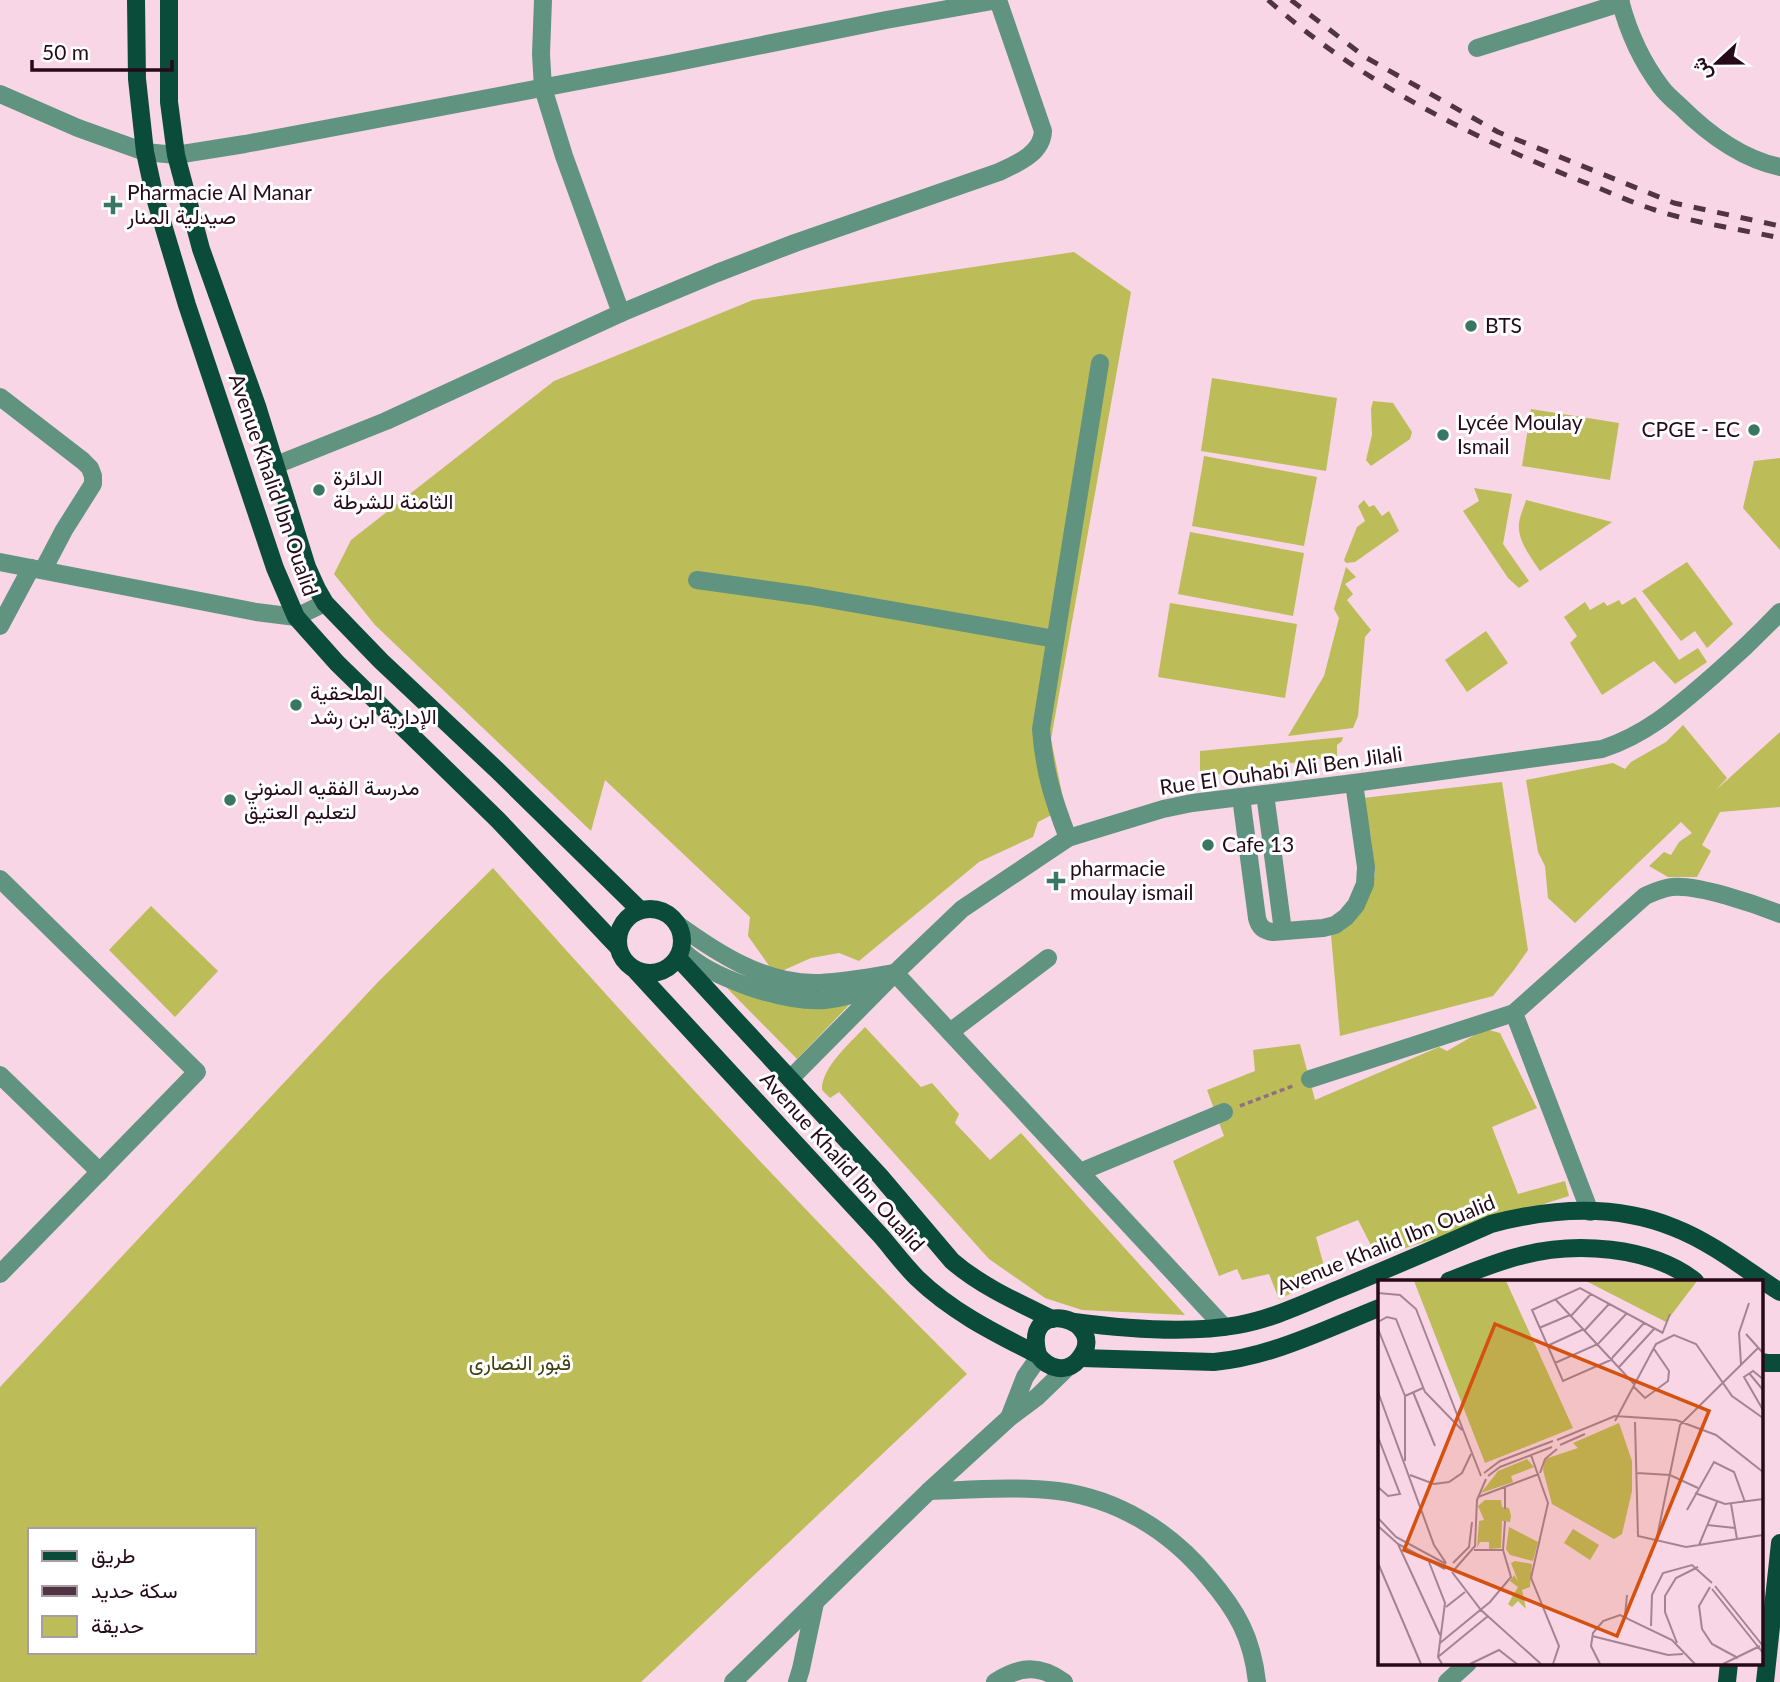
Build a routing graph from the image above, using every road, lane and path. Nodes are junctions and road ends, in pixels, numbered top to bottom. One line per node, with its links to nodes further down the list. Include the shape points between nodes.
1 (136, 0): 9 (main road, Avenue Khalid Ibn Oualid, via 137,79)
2 (169, 0): 10 (main road, Avenue Khalid Ibn Oualid, via 169,102)
3 (543, 0): 7 (street)
4 (998, 0): 7 (street); 12 (street, via 1043,131 1033,152 999,172 795,243)
5 (1620, 1): 6 (street); 11 (street, via 1632,37 1662,90 1720,140)
6 (1477, 48)
7 (543, 88): 10 (street); 12 (street)
8 (0, 94): 9 (street)
9 (145, 152): 10 (street); 21 (main road, Avenue Khalid Ibn Oualid, via 187,305 275,568)
10 (176, 155): 15 (main road, Avenue Khalid Ibn Oualid, via 201,248)
11 (1780, 167)
12 (621, 313): 15 (street)
13 (1100, 363): 23 (street)
14 (0, 397): 17 (street, via 75,453 93,476 93,484)
15 (276, 466): 19 (main road, Avenue Khalid Ibn Oualid, via 307,567)
16 (0, 562): 17 (street)
17 (37, 569): 21 (street); 22 (street)
18 (696, 580): 23 (street)
19 (325, 603): 21 (street); 29 (main road, Avenue Khalid Ibn Oualid)
20 (1780, 612): 24 (street, Rue El Ouhabi Ali Ben Jilali, via 1679,706 1625,741 1602,749)
21 (296, 617): 33 (main road, Avenue Khalid Ibn Oualid)
22 (0, 626)
23 (1055, 639): 27 (street, via 1041,729 1053,799)
24 (1354, 783): 25 (street, Rue El Ouhabi Ali Ben Jilali); 32 (street, via 1366,867 1356,905 1335,925)
25 (1265, 794): 26 (street, Rue El Ouhabi Ali Ben Jilali); 32 (street)
26 (1241, 797): 27 (street, Rue El Ouhabi Ali Ben Jilali, via 1163,809); 32 (street, via 1258,923 1268,932)
27 (1068, 838): 37 (street, Rue El Ouhabi Ali Ben Jilali, via 962,909)
28 (0, 879): 44 (street, via 197,1072)
29 (640, 910): 31 (main road, via 661,911); 33 (main road, via 625,920)
30 (1780, 914): 38 (street, via 1691,887 1658,890 1645,896)
31 (677, 923): 34 (main road, via 683,941); 37 (street, via 709,948 774,977 811,983)
32 (1283, 931)
33 (618, 947): 36 (main road)
34 (680, 954): 36 (main road, via 664,971); 37 (street, via 719,974 788,997 823,1000 859,993); 41 (main road, Avenue Khalid Ibn Oualid)
35 (1048, 958): 39 (street)
36 (635, 971): 56 (main road, Avenue Khalid Ibn Oualid, via 916,1277 971,1320)
37 (889, 979): 39 (street); 41 (street, Rue El Ouhabi Ali Ben Jilali)
38 (1514, 1013): 42 (street); 46 (street)
39 (950, 1032): 45 (street)
40 (0, 1075): 44 (street)
41 (790, 1079): 53 (main road, Avenue Khalid Ibn Oualid, via 952,1261 982,1284)
42 (1310, 1079): 43 (path)
43 (1224, 1112): 45 (street)
44 (100, 1172): 47 (street)
45 (1080, 1172): 55 (street)
46 (1590, 1212): 50 (main road, Avenue Khalid Ibn Oualid, via 1639,1216 1675,1228); 55 (main road, Avenue Khalid Ibn Oualid, via 1562,1211 1491,1224 1267,1317)
47 (1, 1272)
48 (1452, 1280): 49 (main road, via 1520,1256 1584,1248 1658,1261)
49 (1694, 1280)
50 (1780, 1292): 51 (main road, Avenue Khalid Ibn Oualid)
51 (1762, 1293)
52 (1378, 1308): 57 (main road, via 1233,1360)
53 (1052, 1319): 54 (main road); 56 (main road, via 1038,1331 1034,1343)
54 (1074, 1322): 55 (main road, Avenue Khalid Ibn Oualid, via 1152,1329); 57 (main road, via 1085,1338 1084,1352)
55 (1224, 1327)
56 (1038, 1356): 57 (main road, via 1051,1367); 60 (street)
57 (1074, 1362): 60 (street)
58 (1762, 1362): 59 (main road)
59 (1780, 1363)
60 (1009, 1418): 61 (street)
61 (929, 1491): 63 (street); 70 (street, via 1059,1491 1102,1501 1143,1519 1196,1562 1226,1598 1243,1626)
62 (1780, 1543): 73 (main road)
63 (815, 1602): 66 (street); 67 (street)
64 (1467, 1664): 71 (street)
65 (1729, 1664): 72 (main road)
66 (733, 1682)
67 (797, 1682)
68 (995, 1682): 69 (street, via 1012,1671 1032,1668)
69 (1064, 1682)
70 (1257, 1682)
71 (1447, 1682)
72 (1727, 1682)
73 (1765, 1682)

